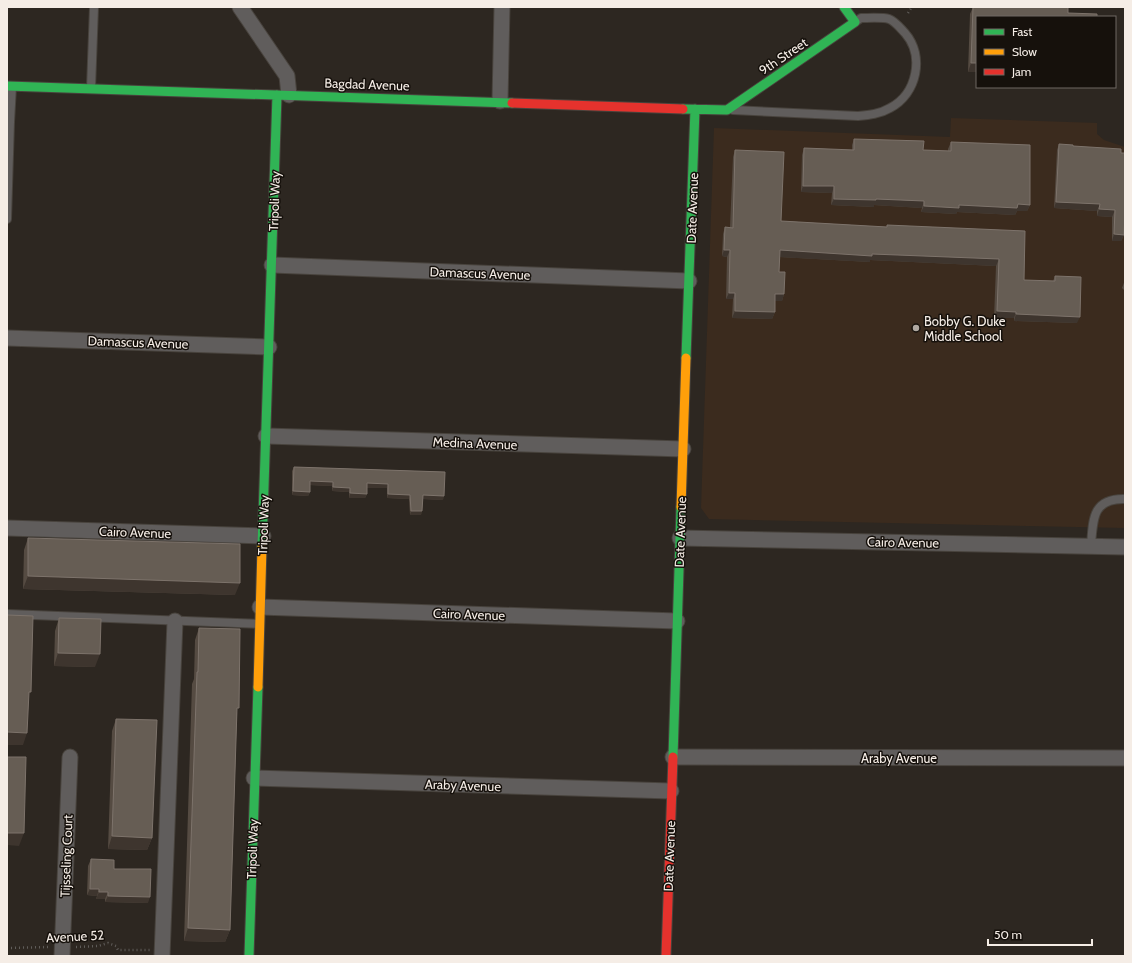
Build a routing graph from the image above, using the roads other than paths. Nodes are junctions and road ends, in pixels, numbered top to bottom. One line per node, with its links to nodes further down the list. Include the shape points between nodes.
1 (94, 7): 7 (lane)
2 (240, 7): 8 (street, Tripoli Way, via 287,76)
3 (502, 7): 9 (street)
4 (844, 7): 5 (street)
5 (855, 22): 11 (street, 9th Street); 11 (lane, via 861,18 889,19 902,30 913,45 916,73 913,82 908,93 890,108 858,116)
6 (10, 86): 7 (street, Bagdad Avenue); 12 (lane)
7 (91, 88): 8 (street, Bagdad Avenue)
8 (283, 95): 9 (street, Bagdad Avenue); 15 (street, Tripoli Way)
9 (500, 102): 10 (street, Bagdad Avenue)
10 (695, 108): 11 (street, Bagdad Avenue); 16 (street, Date Avenue)
11 (727, 110)
12 (9, 122): 13 (lane)
13 (7, 196): 14 (lane)
14 (7, 219)
15 (272, 265): 16 (street, Damascus Avenue); 18 (street, Tripoli Way)
16 (689, 281): 20 (street, Date Avenue)
17 (7, 338): 18 (street, Damascus Avenue)
18 (269, 346): 19 (street, Tripoli Way)
19 (266, 436): 20 (street, Medina Avenue); 23 (street, Tripoli Way)
20 (683, 449): 24 (street, Date Avenue)
21 (1125, 499): 25 (lane, via 1114,499 1102,504 1093,519)
22 (7, 528): 23 (street, Cairo Avenue)
23 (263, 536): 27 (street, Tripoli Way)
24 (680, 538): 25 (street, Cairo Avenue); 30 (street, Date Avenue)
25 (1091, 546): 26 (street, Cairo Avenue)
26 (1125, 547)
27 (260, 607): 30 (street, Cairo Avenue); 31 (street, Tripoli Way)
28 (7, 614): 29 (lane)
29 (175, 621): 31 (lane); 38 (street)
30 (677, 621): 33 (street, Date Avenue)
31 (260, 624): 35 (street, Tripoli Way)
32 (70, 757): 37 (street, Tijsseling Court)
33 (673, 757): 34 (street, Araby Avenue); 36 (street, Date Avenue)
34 (1125, 758)
35 (254, 778): 36 (street, Araby Avenue); 39 (street, Tripoli Way)
36 (671, 791): 40 (street, Date Avenue)
37 (62, 951)
38 (162, 953)
39 (249, 956)
40 (666, 956)

